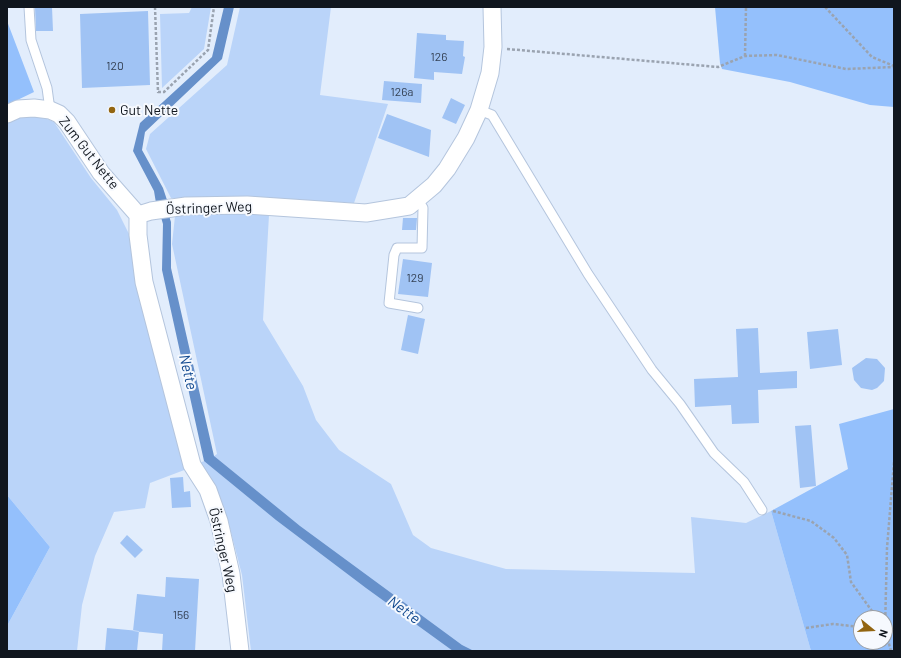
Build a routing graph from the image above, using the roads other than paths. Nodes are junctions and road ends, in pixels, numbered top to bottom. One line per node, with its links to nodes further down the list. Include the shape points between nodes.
1 (29, 7): 3 (lane, via 30,40 47,88)
2 (492, 7): 4 (street, Östringer Weg, via 493,47 490,73)
3 (50, 110): 5 (street, Zum Gut Nette, via 18,109); 7 (street, Zum Gut Nette, via 67,122 101,173)
4 (479, 110): 6 (street, Östringer Weg, via 448,169); 9 (lane, via 492,115 588,274 652,370 680,404 714,453 744,482)
5 (7, 114)
6 (418, 200): 7 (street, Östringer Weg, via 398,209 366,212 247,205 186,206); 8 (lane, via 423,208 422,248 397,248 394,255 390,303)
7 (145, 213): 10 (street, Östringer Weg, via 138,235 144,282 192,465 208,490 219,520 231,574)
8 (418, 308)
9 (762, 510)
10 (240, 651)

